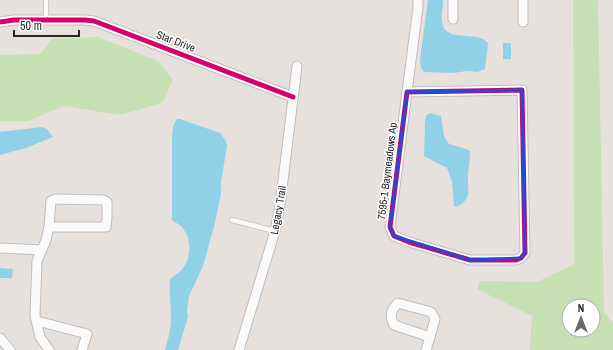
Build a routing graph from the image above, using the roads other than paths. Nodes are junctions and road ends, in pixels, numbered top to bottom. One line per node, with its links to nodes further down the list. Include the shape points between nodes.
1 (46, 0): 6 (lane)
2 (418, 0): 10 (street)
3 (453, 0): 5 (street)
4 (523, 0): 8 (street)
5 (453, 19)
6 (46, 20): 7 (street, Star Drive); 11 (street, Star Drive, via 84,20 103,24)
7 (0, 22)
8 (523, 22)
9 (297, 66): 11 (street, Legacy Trail)
10 (407, 92): 10 (street, 7595-1 Baymeadows Ap, via 390,227 394,236 470,260 521,258 525,253 522,90)
11 (293, 97): 14 (street, Legacy Trail)
12 (232, 220): 14 (lane)
13 (49, 227): 13 (street, via 51,201 55,198 107,202 106,228); 16 (street)
14 (275, 231): 23 (street, Legacy Trail)
15 (0, 248): 16 (street)
16 (42, 250): 17 (street, via 37,261)
17 (36, 321): 21 (street, via 40,337); 22 (street, via 87,334)
18 (430, 337): 18 (street, via 435,320 431,312 398,303 392,309 390,318 394,325); 24 (street)
19 (0, 338): 20 (street)
20 (10, 350)
21 (50, 350)
22 (82, 350)
23 (239, 350)
24 (426, 350)

